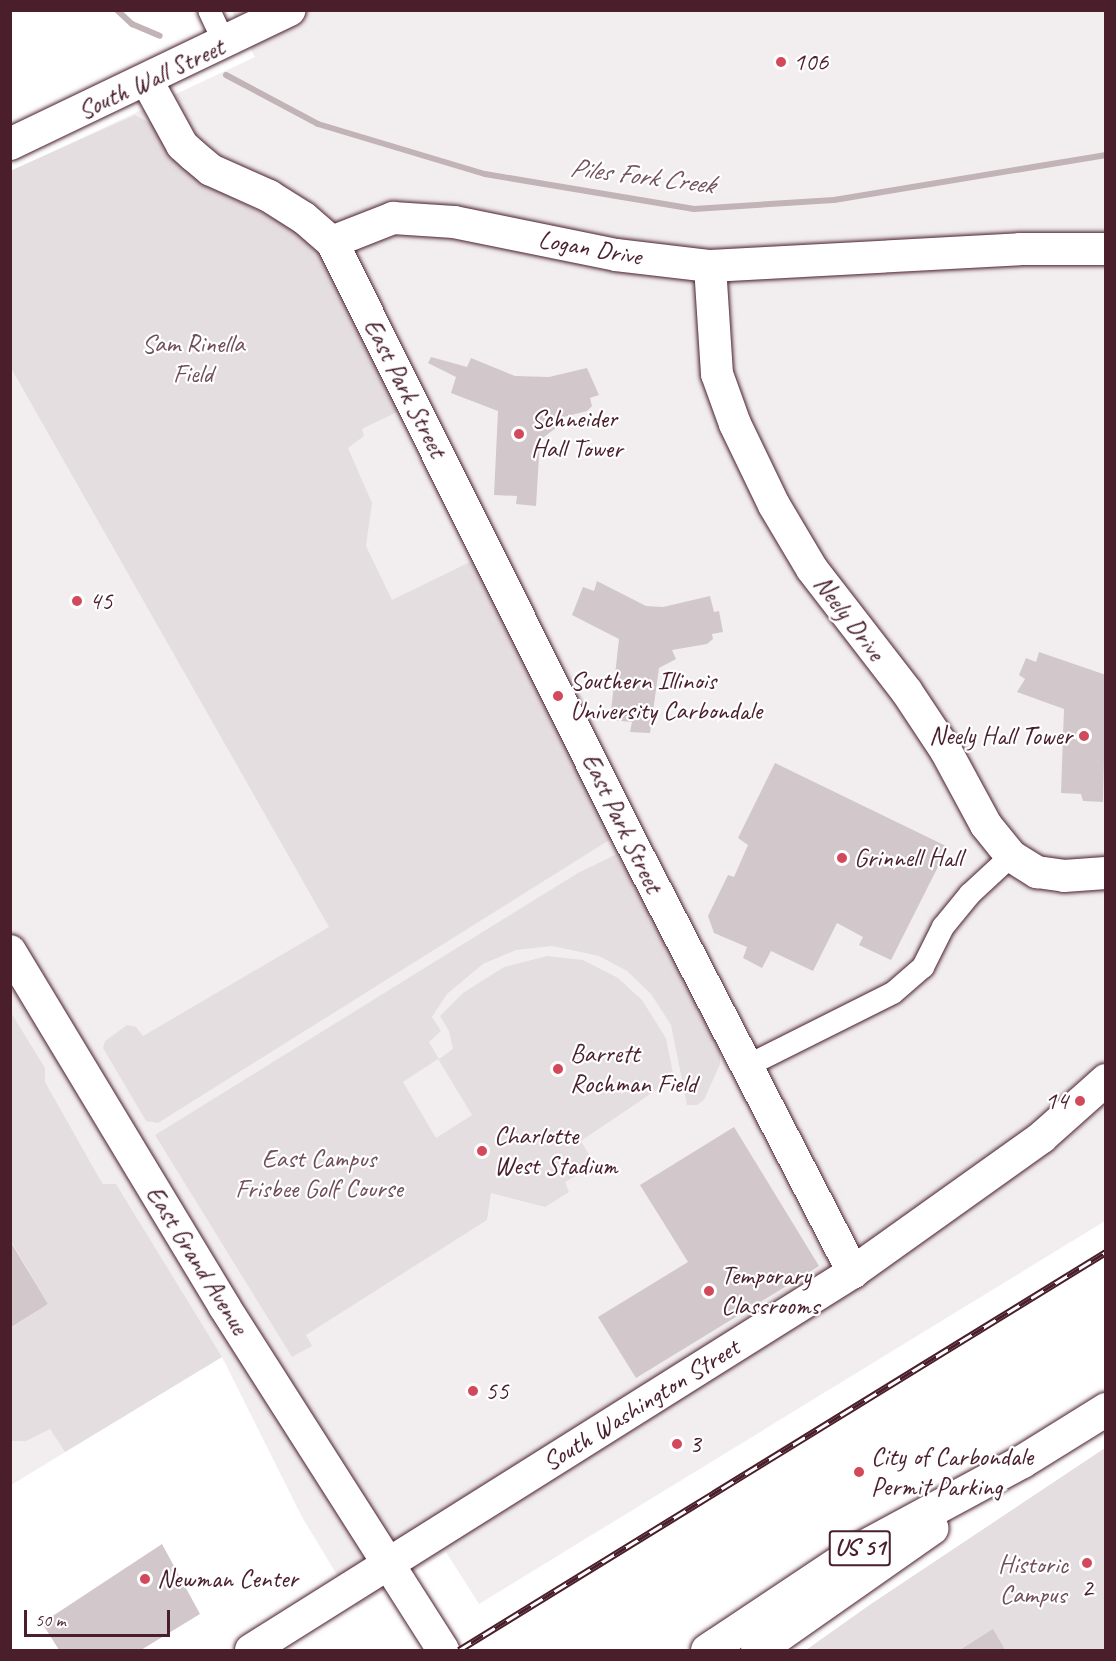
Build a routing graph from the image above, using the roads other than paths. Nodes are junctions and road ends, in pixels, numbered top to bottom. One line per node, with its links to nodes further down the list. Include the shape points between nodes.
1 (209, 10): 3 (street)
2 (290, 10): 3 (street, South Wall Street)
3 (225, 45): 4 (street, South Wall Street)
4 (147, 81): 5 (street, South Wall Street); 6 (street, via 182,145 193,155 211,170 269,196)
5 (10, 144)
6 (332, 242): 8 (street, Logan Drive, via 393,218 454,222 616,255); 12 (street, East Park Street)
7 (1106, 249): 8 (street, Logan Drive, via 1020,249)
8 (710, 266): 9 (street, Neely Drive, via 717,374 735,424 774,505 828,592 907,692 946,751 986,825)
9 (1011, 856): 10 (street, Neely Drive, via 1037,872 1064,876); 12 (street, via 970,894 943,927 923,967 893,993)
10 (1106, 873)
11 (10, 951): 17 (street, East Grand Avenue, via 224,1306)
12 (745, 1067): 14 (street, East Park Street)
13 (1106, 1080): 14 (street, South Washington Street, via 1042,1137)
14 (853, 1272): 17 (street, South Washington Street)
15 (1106, 1409): 16 (highway, US 51)
16 (1022, 1461): 20 (highway, US 51, via 857,1550); 21 (highway, US 51, via 888,1561)
17 (389, 1564): 18 (street, South Washington Street); 19 (street, East Grand Avenue)
18 (251, 1650)
19 (443, 1650)
20 (707, 1650)
21 (757, 1650)

